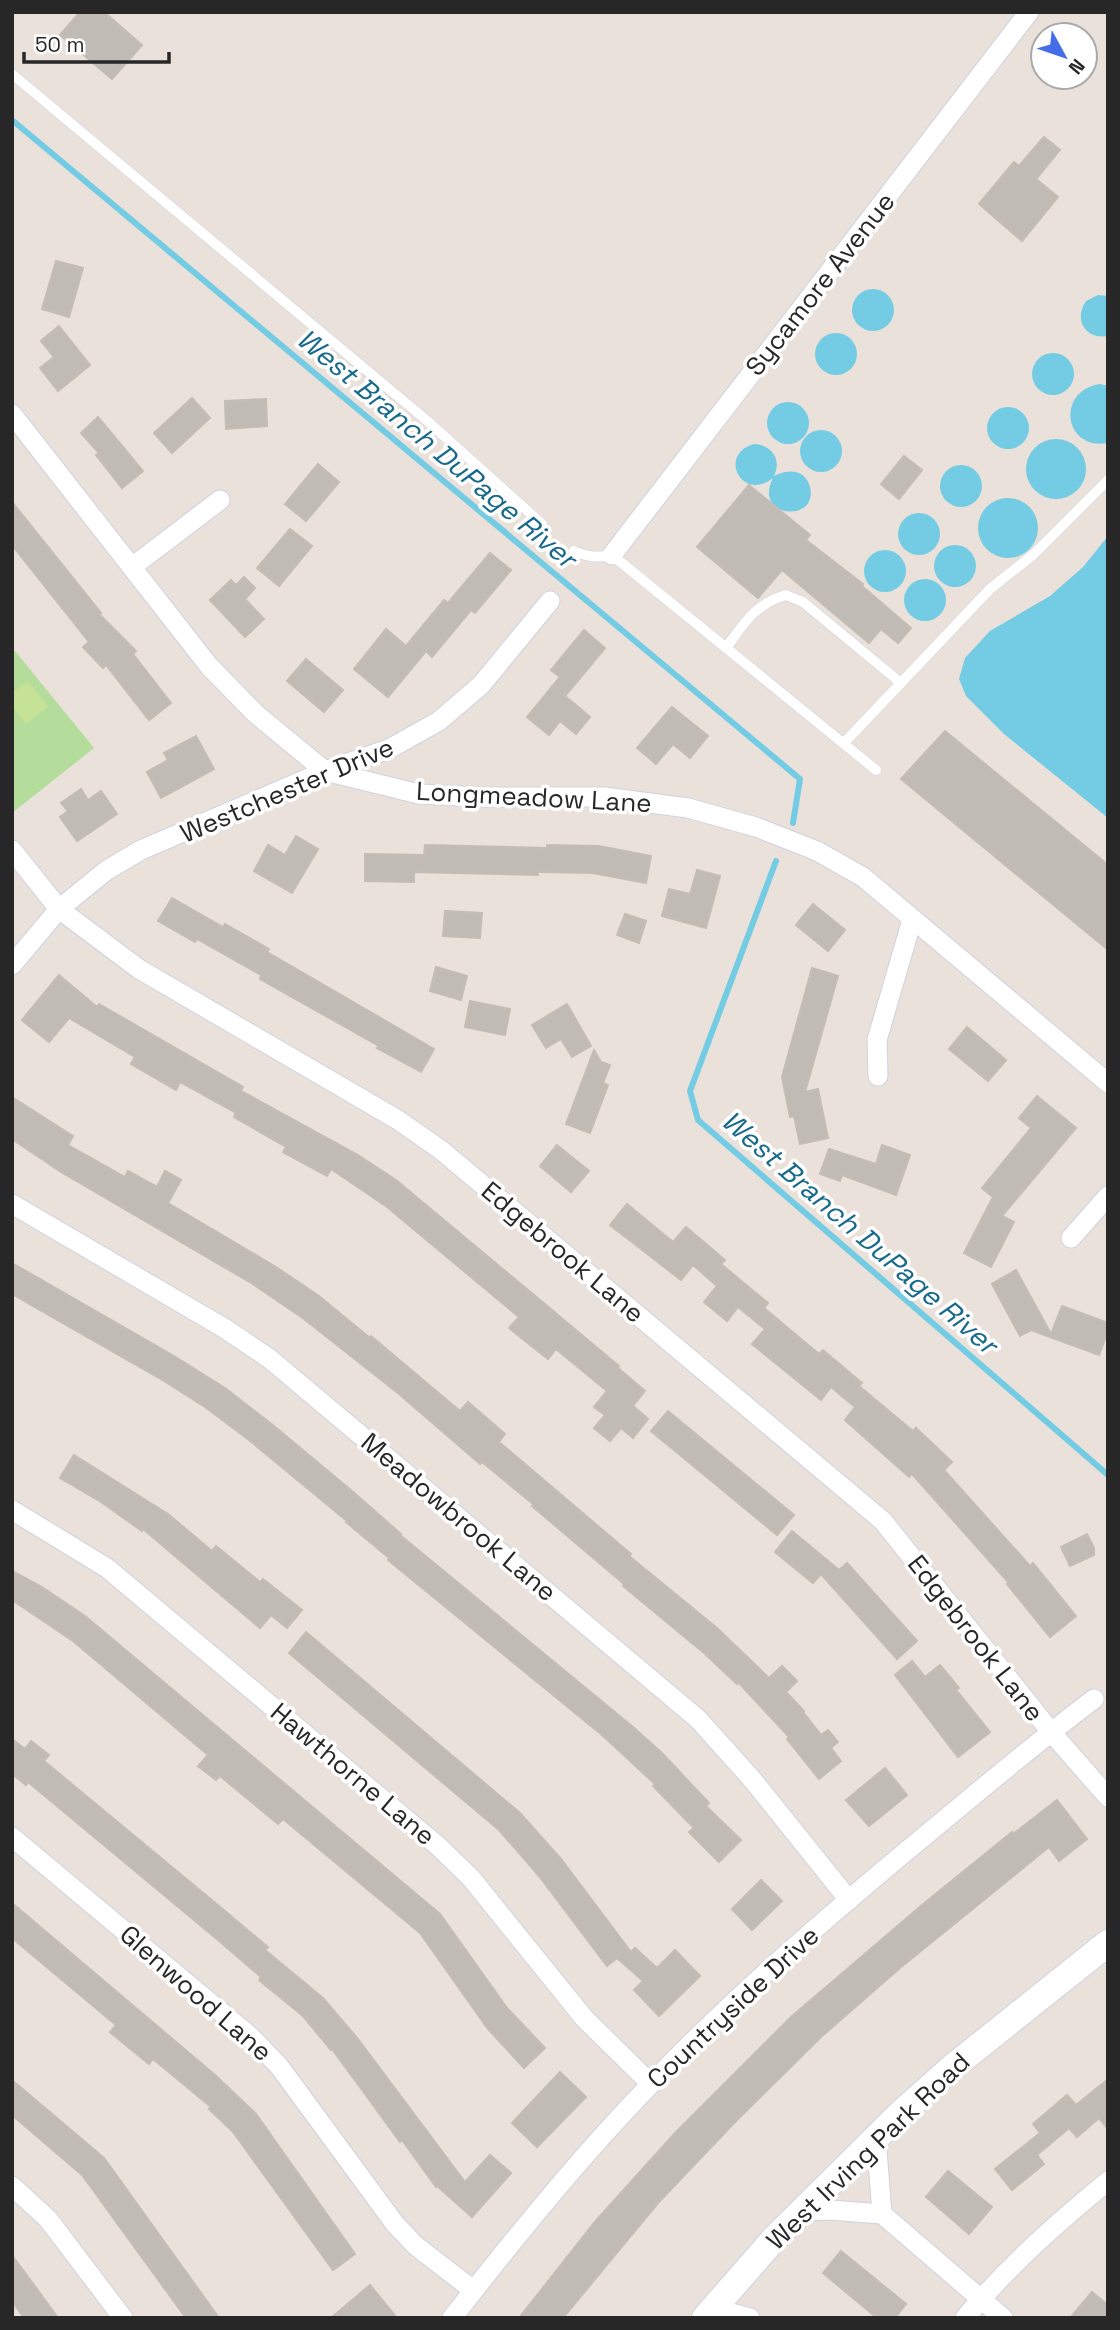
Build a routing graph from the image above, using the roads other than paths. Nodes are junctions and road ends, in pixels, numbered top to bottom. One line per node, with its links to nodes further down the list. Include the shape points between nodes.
1 (1029, 12): 8 (street, Sycamore Avenue)
2 (12, 74): 6 (lane, via 415,411)
3 (12, 414): 9 (street, Longmeadow Lane)
4 (1108, 480): 12 (lane, via 1034,554 990,589)
5 (220, 500): 9 (street)
6 (542, 524)
7 (574, 551): 8 (lane, via 598,558)
8 (612, 555): 11 (lane)
9 (132, 567): 15 (street, Longmeadow Lane, via 228,688)
10 (550, 601): 15 (street, Westchester Drive, via 481,685 439,721 389,749)
11 (726, 648): 12 (lane, via 754,610 786,595 803,602); 13 (lane)
12 (901, 683): 13 (lane)
13 (844, 743): 14 (lane)
14 (876, 770)
15 (326, 771): 17 (street, Westchester Drive, via 141,850 107,870); 18 (street, Longmeadow Lane, via 419,794 604,797 688,808 817,850 863,877)
16 (12, 850): 17 (street, Edgebrook Lane)
17 (59, 909): 19 (street, Westchester Drive); 27 (street, Edgebrook Lane, via 139,969 398,1120 461,1166 883,1521)
18 (912, 919): 20 (street, via 877,1040); 21 (street, Longmeadow Lane)
19 (12, 965)
20 (878, 1076)
21 (1108, 1083)
22 (1108, 1196): 24 (street)
23 (12, 1204): 30 (street, Meadowbrook Lane, via 270,1359 698,1719)
24 (1071, 1238)
25 (12, 1510): 32 (street, Hawthorne Lane, via 107,1569 439,1846 471,1878 583,2018)
26 (1094, 1699): 27 (street, Edgebrook Lane)
27 (1051, 1732): 28 (street, Edgebrook Lane); 30 (street, Countryside Drive)
28 (1108, 1797)
29 (12, 1837): 38 (street, Glenwood Lane, via 251,2037 279,2066 395,2224)
30 (849, 1900): 32 (street, Countryside Drive, via 743,1992)
31 (1108, 1943): 33 (main road, West Irving Park Road, via 954,2066)
32 (651, 2084): 38 (street, Countryside Drive, via 559,2184)
33 (876, 2137): 36 (main road, West Irving Park Road); 37 (street)
34 (1108, 2181): 39 (street)
35 (12, 2186): 41 (street, via 48,2219)
36 (802, 2211): 37 (street); 40 (main road, West Irving Park Road)
37 (882, 2214): 39 (street)
38 (473, 2290): 42 (street, Countryside Drive)
39 (981, 2299): 44 (street); 45 (street)
40 (711, 2315): 43 (street)
41 (123, 2318)
42 (452, 2318)
43 (750, 2318)
44 (965, 2318)
45 (1003, 2318)

